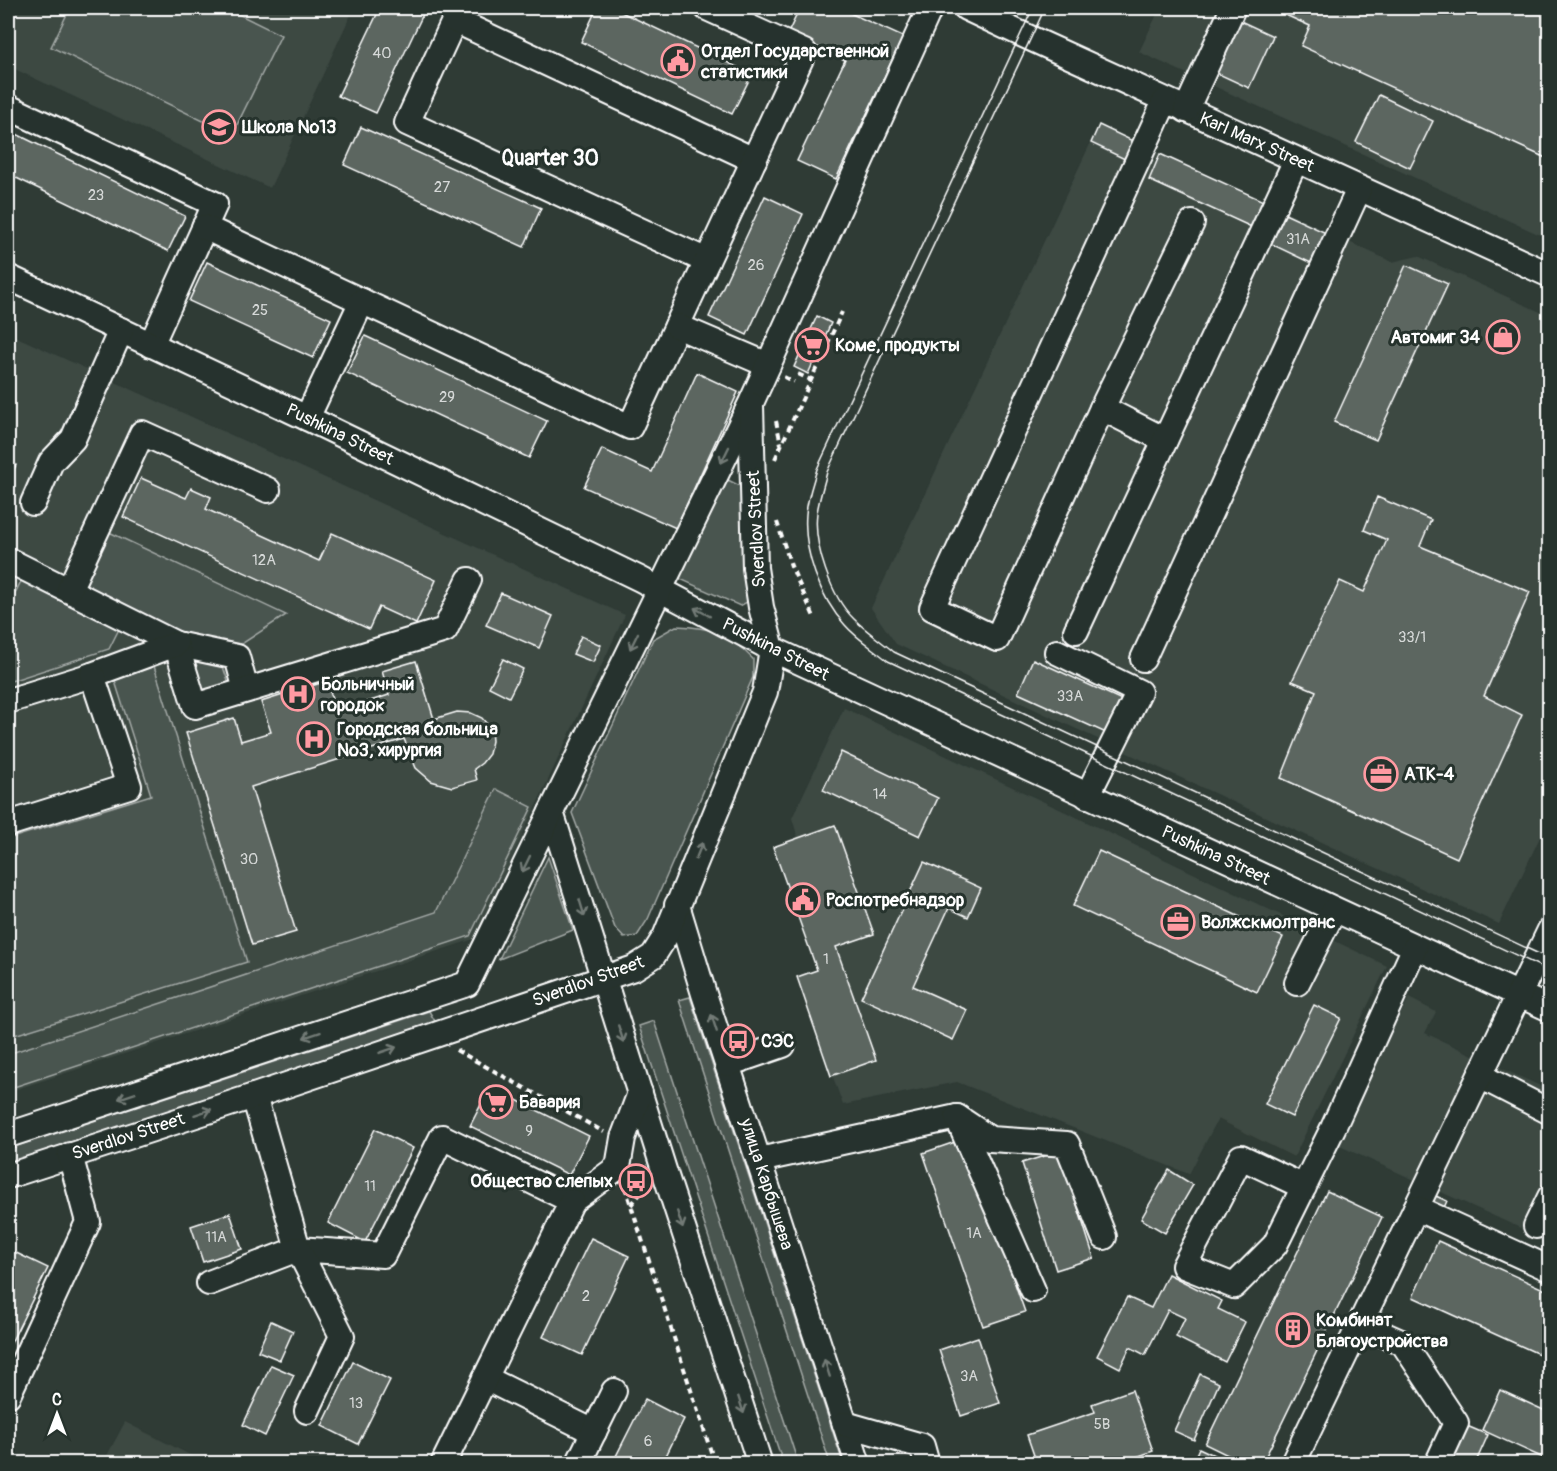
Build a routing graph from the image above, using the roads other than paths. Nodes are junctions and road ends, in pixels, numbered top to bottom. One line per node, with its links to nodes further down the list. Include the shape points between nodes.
1 (707, 8): 6 (street)
2 (930, 8): 21 (street, Sverdlov Street)
3 (966, 8): 7 (street, Karl Marx Street)
4 (1233, 8): 7 (street)
5 (457, 14): 9 (street); 14 (street, via 407,123)
6 (737, 14): 9 (street, via 804,52)
7 (1176, 105): 10 (street, Karl Marx Street); 23 (street, via 932,608 997,639)
8 (8, 107): 13 (street, via 215,204)
9 (754, 160): 14 (street)
10 (1296, 160): 11 (street, Karl Marx Street); 25 (street)
11 (1359, 189): 15 (street, Karl Marx Street); 36 (street)
12 (1192, 223): 23 (street)
13 (204, 227): 17 (street); 20 (street)
14 (707, 261): 18 (street)
15 (1550, 275)
16 (8, 277): 19 (street, Pushkina Street)
17 (362, 301): 18 (street, via 630,427); 24 (street)
18 (677, 326): 21 (street)
19 (121, 330): 20 (street, Pushkina Street); 27 (street, via 73,439 51,462)
20 (151, 345): 24 (street, Pushkina Street)
21 (768, 365): 22 (street, Sverdlov Street)
22 (751, 403): 30 (street, Sverdlov Street, one-way to 30); 34 (street, Sverdlov Street, via 756,568)
23 (1102, 408): 25 (street)
24 (307, 418): 30 (street, Pushkina Street)
25 (1165, 440): 32 (street)
26 (268, 490): 31 (street, via 142,433)
27 (33, 504)
28 (8, 560): 31 (street)
29 (469, 580): 38 (street, via 445,630)
30 (659, 589): 34 (street, Pushkina Street, one-way to 30); 41 (street, Sverdlov Street, one-way to 41)
31 (69, 590): 33 (street)
32 (1076, 631)
33 (176, 644): 37 (street); 38 (street, via 237,657); 38 (street, via 195,706)
34 (772, 649): 40 (street, Pushkina Street); 43 (street, Sverdlov Street, one-way to 34, via 765,692)
35 (1057, 652): 40 (street, via 1139,692)
36 (1143, 659)
37 (93, 675): 39 (street); 42 (street, via 129,786)
38 (246, 690)
39 (8, 701)
40 (1088, 796): 44 (street, Pushkina Street)
41 (551, 812): 47 (street, one-way to 47); 58 (street, Sverdlov Street, one-way to 58, via 467,984)
42 (8, 824)
43 (677, 905): 47 (street, Sverdlov Street, via 653,956 634,968); 52 (street, улица Карбышева, one-way to 43)
44 (1334, 910): 46 (street, Pushkina Street); 48 (street)
45 (1550, 930): 49 (street)
46 (1415, 947): 49 (street, Pushkina Street); 62 (street)
47 (604, 978): 54 (street, one-way to 54); 55 (street, Sverdlov Street, one-way to 47)
48 (1298, 983)
49 (1519, 995): 50 (street, Pushkina Street); 53 (street)
50 (1550, 1009)
51 (783, 1045): 52 (street)
52 (728, 1064): 60 (street, улица Карбышева)
53 (1480, 1076): 56 (street); 65 (street)
54 (640, 1093): 64 (street, via 623,1138 618,1167); 82 (street, one-way to 82)
55 (254, 1096): 59 (street, Sverdlov Street, one-way to 55); 68 (street)
56 (1550, 1112)
57 (957, 1117): 60 (street); 67 (street, via 990,1139 1067,1144); 71 (street)
58 (8, 1135)
59 (70, 1155): 61 (street, Sverdlov Street); 75 (street, via 88,1222)
60 (759, 1160): 77 (street, улица Карбышева, one-way to 60)
61 (8, 1176)
62 (1304, 1187): 62 (street, via 1241,1157 1184,1266 1234,1286 1275,1245)
63 (1550, 1197): 66 (street)
64 (572, 1201): 68 (street, via 442,1137 384,1255); 73 (street)
65 (1416, 1208): 69 (street); 72 (street)
66 (1536, 1226)
67 (1104, 1237)
68 (298, 1249): 70 (street); 76 (street, via 342,1336)
69 (1550, 1269)
70 (209, 1283)
71 (1033, 1290)
72 (1360, 1324): 79 (street); 85 (street, via 1403,1343 1456,1423)
73 (485, 1378): 78 (street); 80 (street)
74 (614, 1391): 78 (street)
75 (8, 1395)
76 (307, 1411)
77 (845, 1424): 83 (street, улица Карбышева); 84 (street, via 922,1446)
78 (594, 1432): 81 (street)
79 (1294, 1461)
80 (443, 1464)
81 (578, 1464)
82 (760, 1464)
83 (858, 1464)
84 (927, 1464)
85 (1437, 1464)

